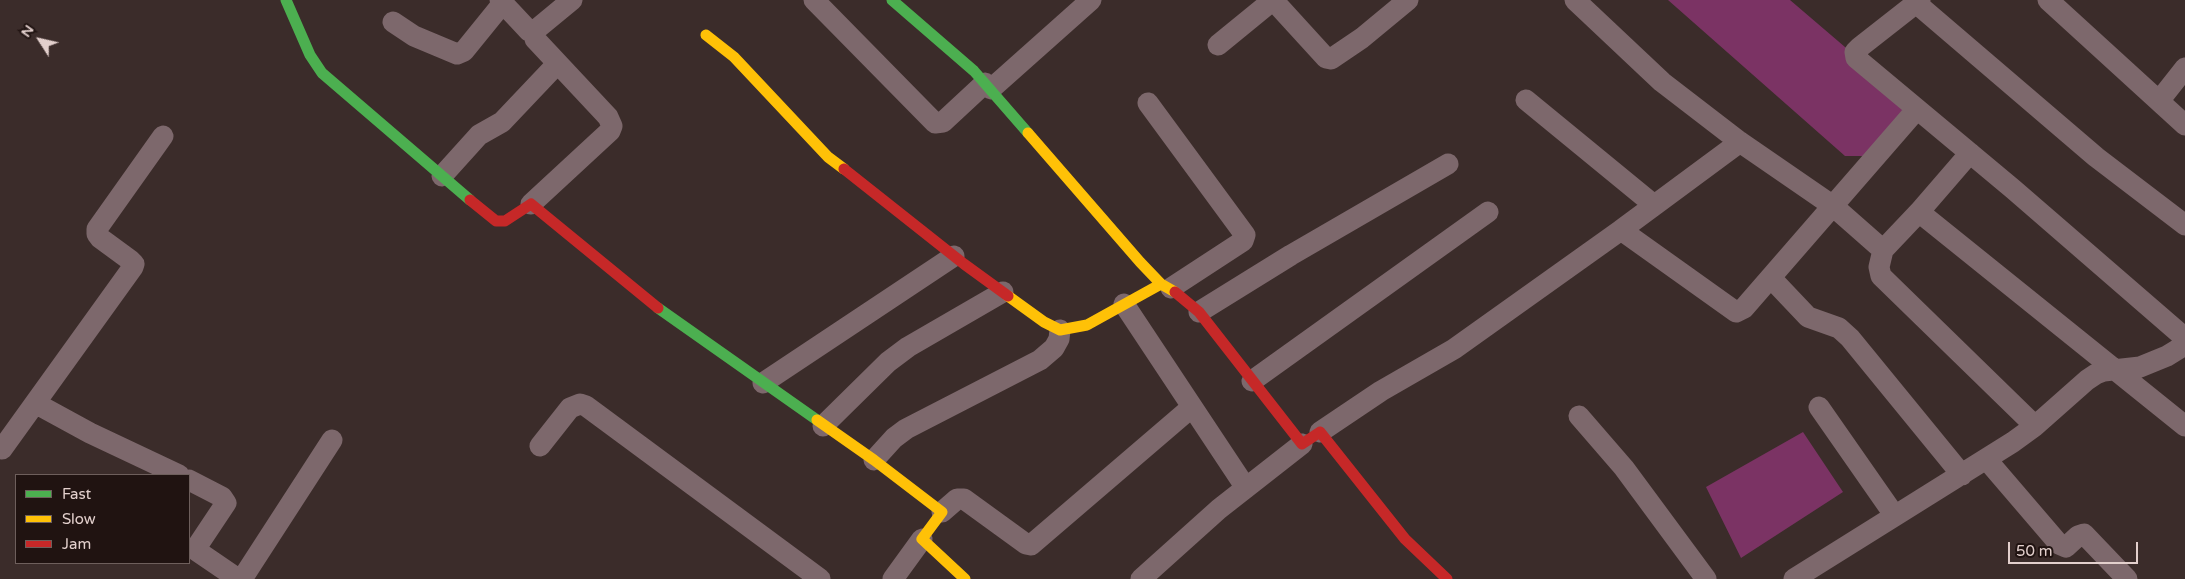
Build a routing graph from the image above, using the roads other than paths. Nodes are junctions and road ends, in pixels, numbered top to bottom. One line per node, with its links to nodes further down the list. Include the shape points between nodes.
1 (286, 0): 28 (street, via 310,55 322,73)
2 (572, 0): 13 (street)
3 (814, 0): 18 (street, via 935,123 944,122)
4 (892, 0): 18 (street)
5 (1091, 0): 18 (street)
6 (1274, 0): 7 (street, via 1326,58 1332,59); 15 (street)
7 (1408, 0)
8 (1575, 0): 25 (street, via 1662,82)
9 (2048, 0): 20 (street)
10 (501, 2): 12 (street, via 464,50 457,54 414,36); 13 (street)
11 (1918, 2): 22 (street, via 1856,52 1860,62); 34 (street, via 2096,157)
12 (393, 22)
13 (534, 33): 16 (street, via 538,44)
14 (706, 35): 37 (street, via 734,57 828,157)
15 (1218, 45)
16 (557, 64): 28 (street, via 502,122 478,136); 29 (street, via 608,117 612,126)
17 (2185, 68): 20 (street)
18 (988, 86): 39 (street, via 1140,262)
19 (1526, 100): 30 (street)
20 (2158, 101): 23 (street)
21 (1148, 103): 39 (street, via 1245,235 1242,241)
22 (1917, 109): 26 (street); 31 (street)
23 (2185, 125)
24 (163, 136): 49 (street, via 97,229 100,238 130,260 133,267)
25 (1740, 142): 30 (street); 31 (street)
26 (1970, 153): 33 (street); 44 (street)
27 (1448, 164): 42 (street)
28 (442, 176): 29 (street, via 496,221 504,221)
29 (531, 204): 48 (street, via 631,287)
30 (1654, 204): 35 (street)
31 (1833, 206): 36 (street); 38 (street)
32 (1488, 212): 47 (street)
33 (1919, 212): 36 (street); 46 (street)
34 (2185, 225)
35 (1621, 230): 38 (street, via 1736,312 1744,308); 56 (street, via 1454,348)
36 (1883, 250): 54 (street, via 1879,267 1881,276)
37 (954, 256): 40 (street); 48 (street)
38 (1771, 278): 64 (street, via 1808,317 1839,328 1850,338)
39 (1166, 286): 41 (street); 42 (street)
40 (1003, 292): 43 (street); 53 (street, via 908,347 888,362)
41 (1124, 304): 43 (street, via 1087,325); 50 (street)
42 (1200, 312): 47 (street)
43 (1060, 330): 61 (street, via 1054,348 1040,360 906,429)
44 (2185, 338)
45 (2185, 345): 46 (street, via 2140,367)
46 (2116, 369): 54 (street, via 2087,380); 55 (street)
47 (1252, 380): 58 (street)
48 (763, 382): 53 (street)
49 (35, 403): 60 (street); 63 (street)
50 (1192, 407): 66 (street); 67 (street, via 1031,545 964,499 957,499)
51 (1818, 407): 68 (street)
52 (1579, 416): 76 (street, via 1624,468)
53 (823, 426): 61 (street)
54 (2035, 426): 62 (street)
55 (2185, 426)
56 (1320, 432): 58 (street); 75 (street, via 1405,539)
57 (332, 440): 70 (street)
58 (1302, 444): 66 (street)
59 (540, 446): 71 (street, via 570,408 580,404 586,406)
60 (1, 449)
61 (874, 460): 67 (street)
62 (1987, 460): 64 (street); 78 (street, via 2059,544 2066,547 2084,534)
63 (177, 474)
64 (1962, 475): 68 (street)
65 (190, 481): 70 (street, via 222,497 226,503 197,551)
66 (1246, 488): 74 (street)
67 (942, 512): 69 (street)
68 (1895, 516): 77 (street)
69 (922, 539): 72 (street); 73 (street)
70 (240, 579)
71 (820, 579)
72 (892, 579)
73 (965, 579)
74 (1142, 579)
75 (1447, 579)
76 (1706, 579)
77 (1794, 579)
78 (2127, 579)

